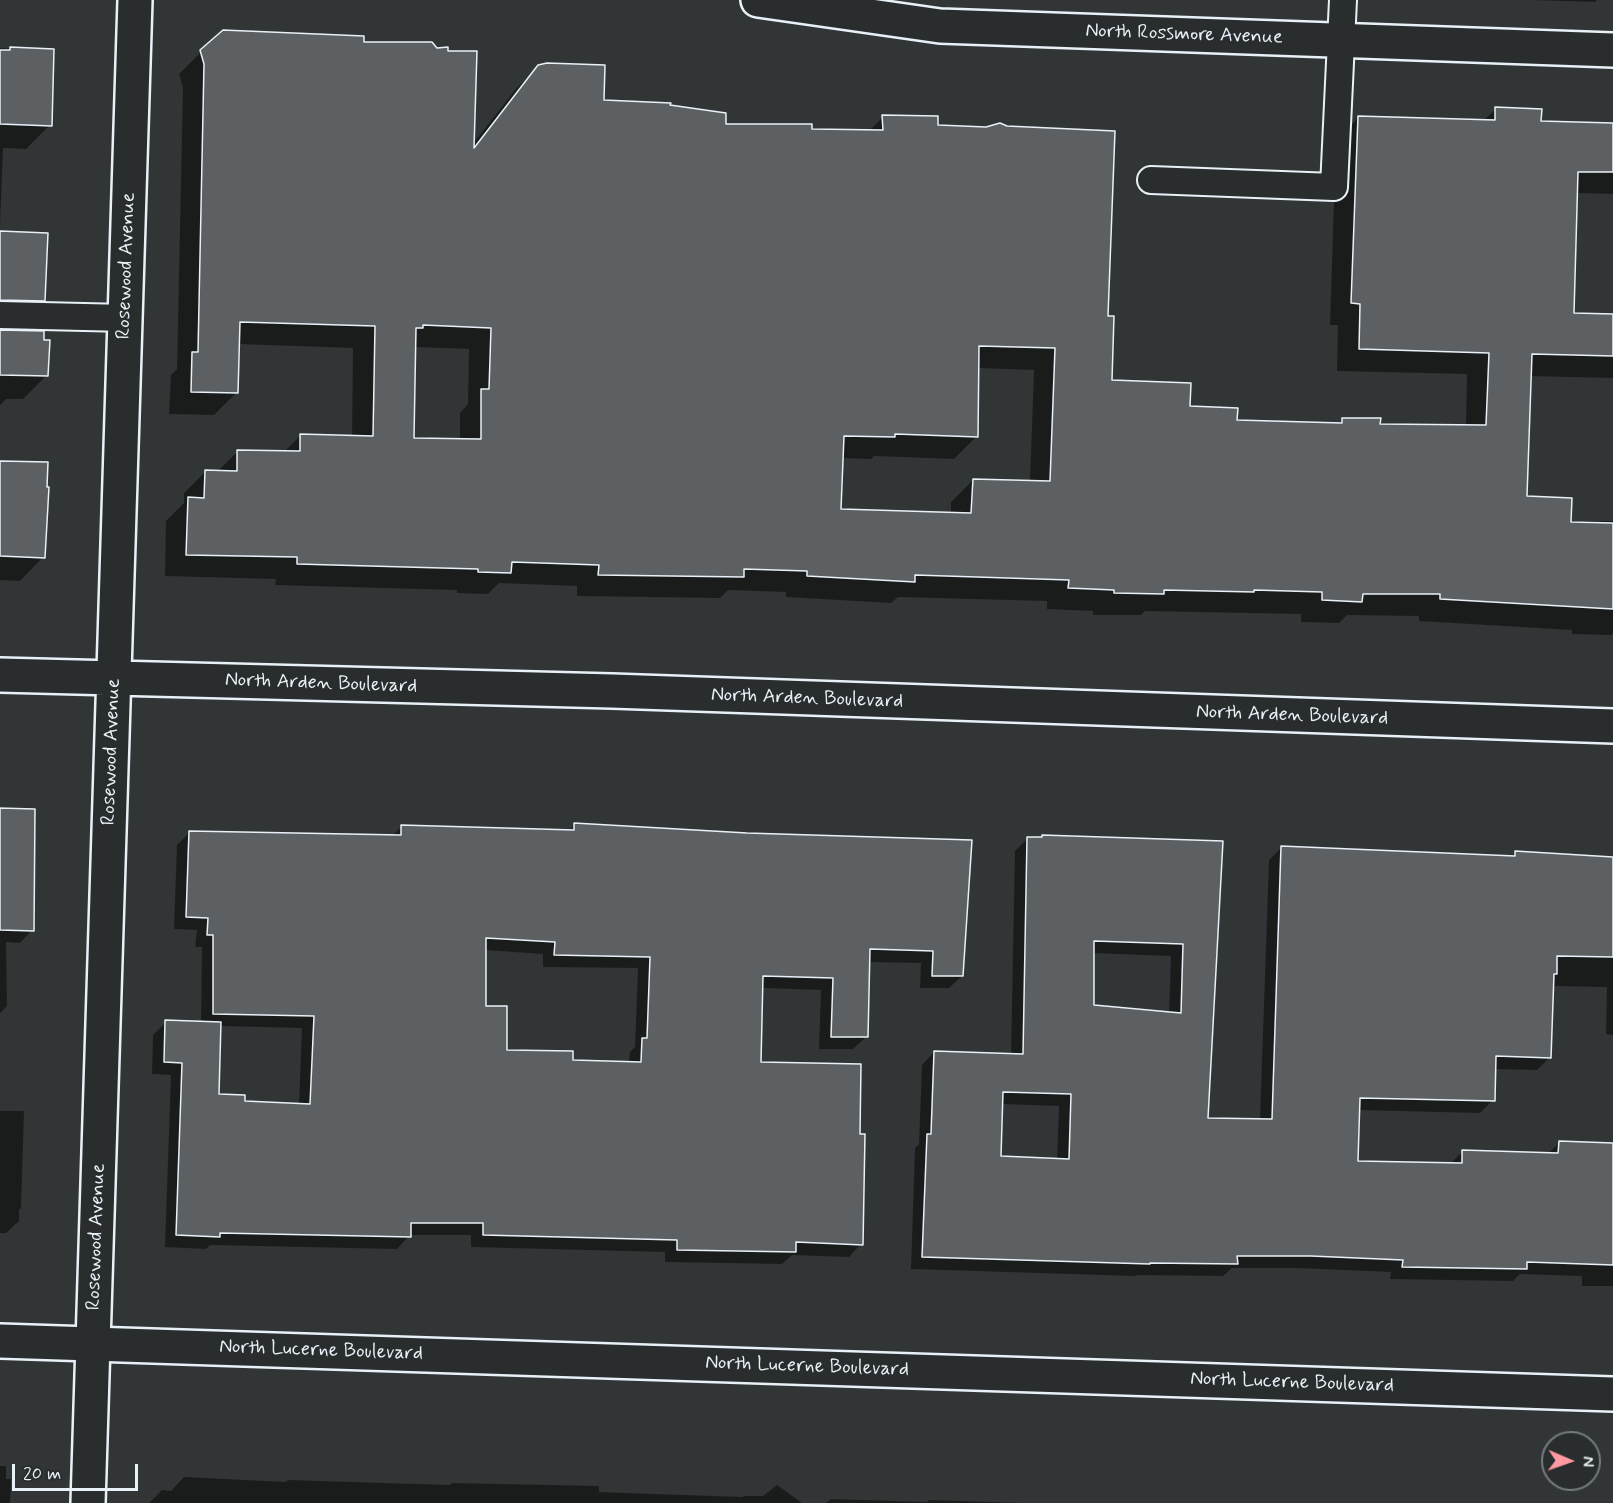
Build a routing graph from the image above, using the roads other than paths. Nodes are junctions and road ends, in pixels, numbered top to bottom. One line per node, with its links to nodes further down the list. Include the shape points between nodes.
1 (135, 0): 8 (street, Rosewood Avenue)
2 (758, 0): 4 (street, North Rossmore Avenue, via 940,26)
3 (1342, 0): 4 (lane)
4 (1340, 40): 5 (street, North Rossmore Avenue); 6 (lane, via 1334,187)
5 (1613, 50)
6 (1151, 180)
7 (0, 315): 8 (lane)
8 (126, 318): 10 (street, Rosewood Avenue)
9 (0, 675): 10 (street, North Arden Boulevard)
10 (114, 678): 11 (street, North Arden Boulevard); 13 (street, Rosewood Avenue)
11 (1613, 726)
12 (0, 1341): 13 (street, North Lucerne Boulevard)
13 (93, 1344): 14 (street, North Lucerne Boulevard); 15 (street, Rosewood Avenue)
14 (1613, 1394)
15 (88, 1503)

